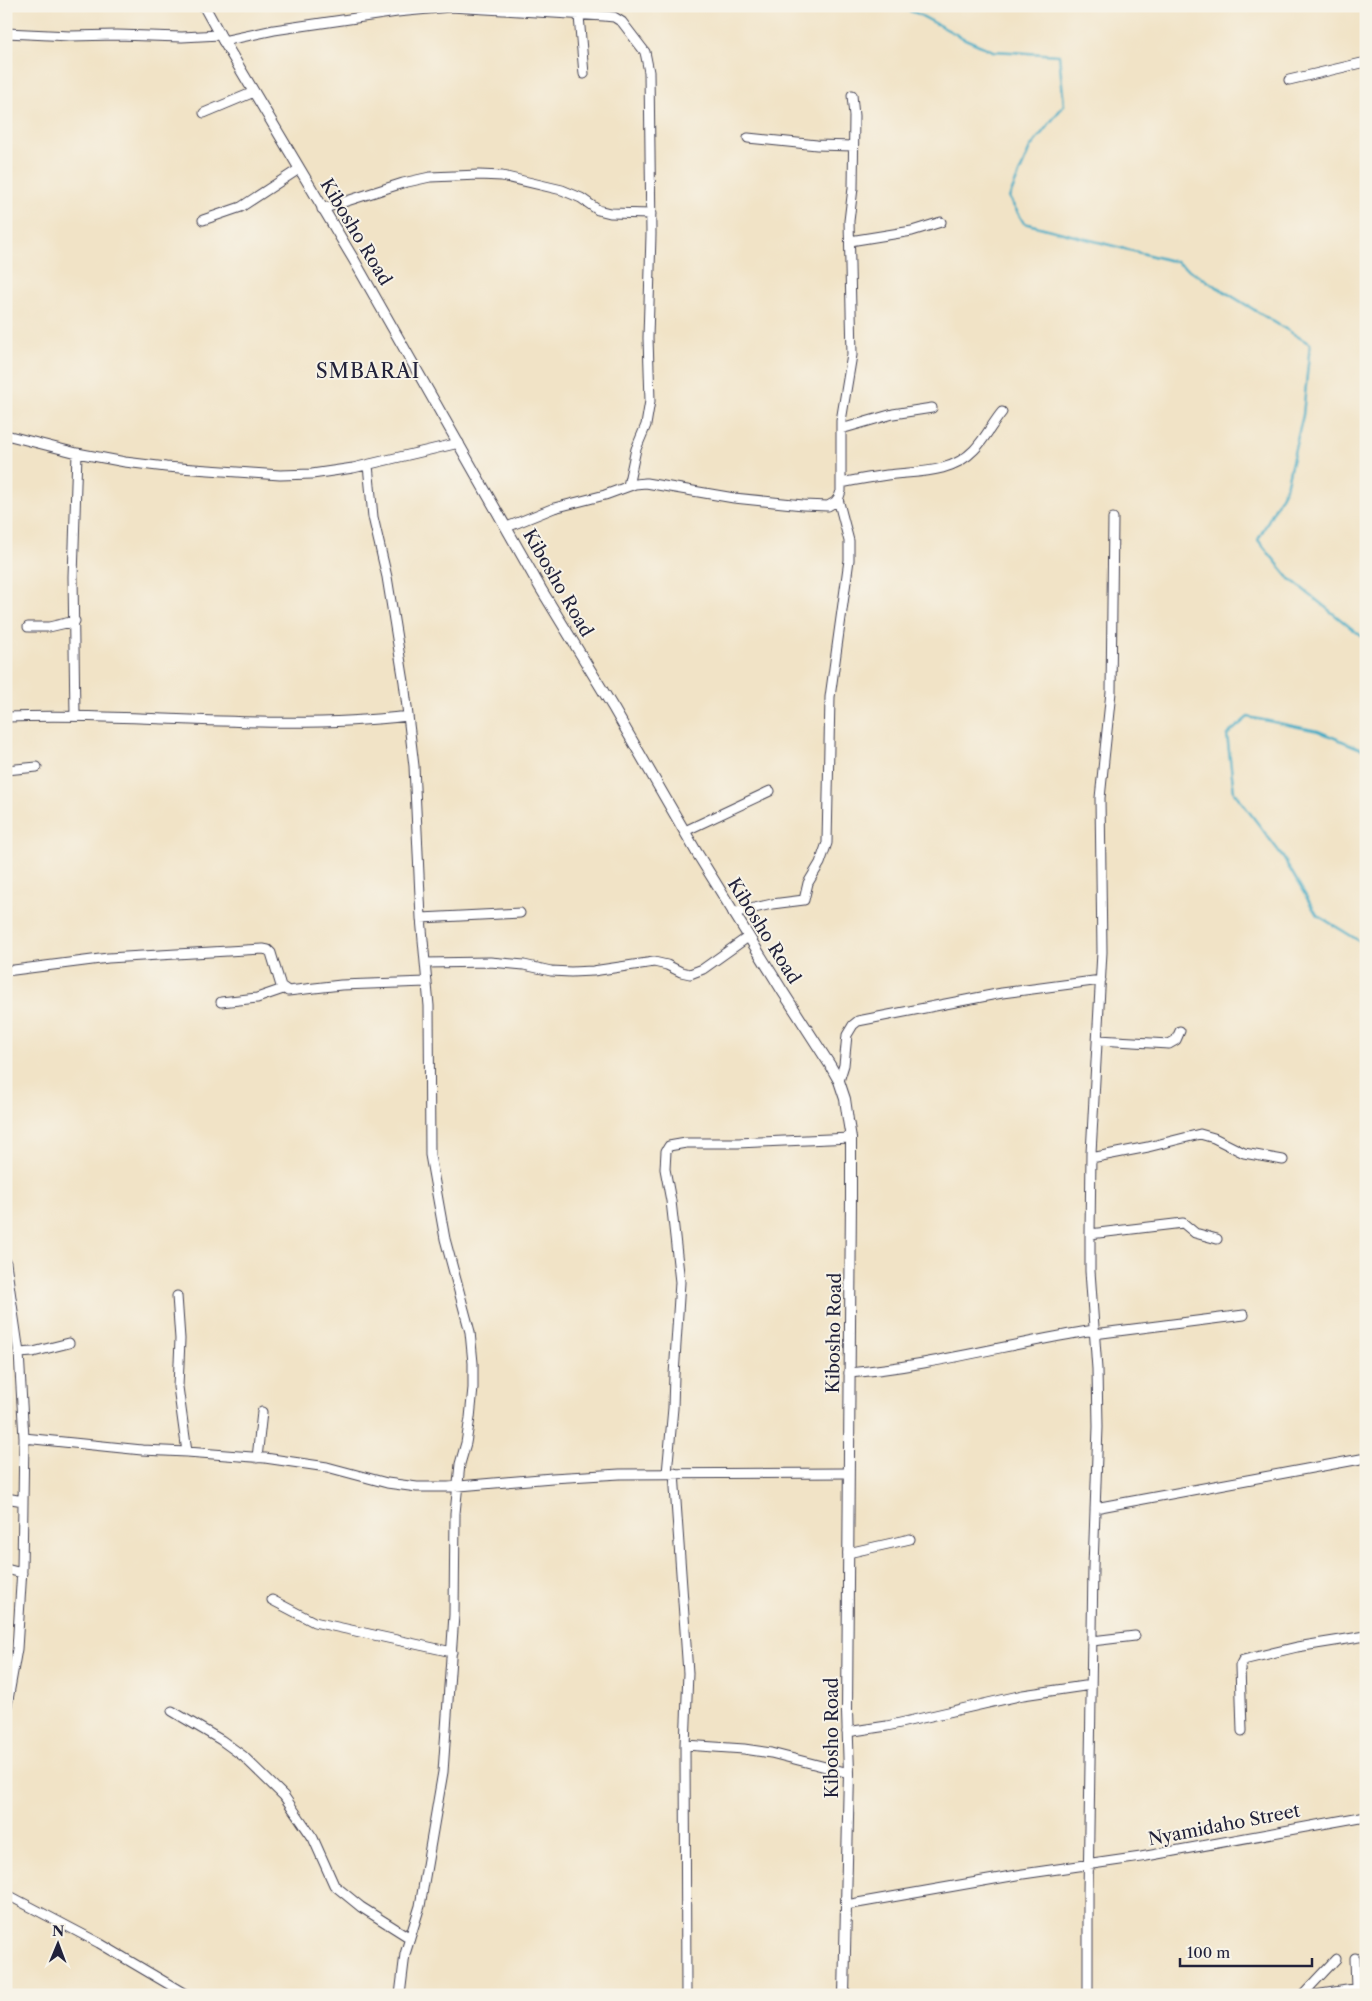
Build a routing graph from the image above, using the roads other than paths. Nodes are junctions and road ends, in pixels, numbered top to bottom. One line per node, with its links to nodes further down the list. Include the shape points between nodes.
1 (204, 6): 6 (street, Kibosho Road)
2 (536, 6): 3 (street)
3 (546, 14): 4 (street); 6 (street, via 443,8)
4 (579, 16): 8 (street); 17 (street, via 614,17 622,22 645,52 649,72)
5 (6, 32): 6 (street)
6 (221, 38): 10 (street, Kibosho Road)
7 (1366, 62): 9 (street)
8 (584, 74)
9 (1288, 80)
10 (254, 92): 12 (street); 15 (street, Kibosho Road)
11 (852, 95): 14 (street)
12 (204, 113)
13 (748, 138): 14 (street)
14 (853, 146): 20 (street)
15 (299, 169): 16 (street, Kibosho Road); 18 (street, via 241,207)
16 (322, 209): 17 (street, via 421,179 479,175 502,176 562,190 610,213); 25 (street, Kibosho Road)
17 (651, 214): 29 (street, via 650,410 636,449)
18 (203, 220)
19 (941, 222): 20 (street, via 912,232)
20 (850, 241): 23 (street, via 852,355)
21 (932, 408): 23 (street, via 893,414)
22 (1002, 412): 28 (street, via 974,451 960,462 930,471)
23 (841, 429): 28 (street)
24 (6, 435): 26 (street)
25 (459, 443): 27 (street); 32 (street, Kibosho Road)
26 (78, 453): 27 (street, via 166,467 253,474 312,474); 33 (street, via 73,577)
27 (368, 465): 36 (street, via 373,517 387,577)
28 (841, 483): 30 (street)
29 (628, 486): 30 (street, via 659,484 734,498 802,505 828,506); 32 (street, via 554,508)
30 (838, 499): 42 (street, via 849,541 849,560 830,697 827,843 824,855 808,883 804,900)
31 (1113, 518): 48 (street, via 1112,692 1100,798)
32 (506, 527): 41 (street, Kibosho Road)
33 (75, 622): 34 (street); 35 (street)
34 (28, 627)
35 (75, 716): 36 (street, via 254,722); 37 (street)
36 (408, 716): 44 (street, via 414,766)
37 (6, 718)
38 (37, 767): 39 (street)
39 (6, 770)
40 (770, 791): 41 (street)
41 (685, 831): 42 (street, Kibosho Road)
42 (733, 912): 45 (street, Kibosho Road)
43 (520, 913): 44 (street)
44 (421, 918): 46 (street)
45 (748, 937): 46 (street, via 703,969 690,974 654,962 570,972 490,962); 54 (street, Kibosho Road)
46 (425, 963): 49 (street)
47 (6, 971): 50 (street, via 108,958 263,949 271,953)
48 (1100, 980): 53 (street); 54 (street, via 1002,993 858,1022 847,1035)
49 (427, 982): 50 (street, via 351,985 294,992); 74 (street, via 430,1155 445,1239 470,1332 473,1363 470,1418)
50 (283, 989): 51 (street, via 257,998)
51 (221, 1002)
52 (1180, 1032): 53 (street, via 1169,1044)
53 (1098, 1040): 56 (street)
54 (839, 1081): 55 (street, Kibosho Road)
55 (850, 1138): 66 (street, Kibosho Road); 72 (street, via 686,1143 669,1146 666,1151 665,1169 672,1201 680,1282)
56 (1091, 1158): 57 (street, via 1200,1134 1244,1153); 58 (street)
57 (1283, 1160)
58 (1090, 1234): 59 (street, via 1183,1223 1195,1233); 63 (street)
59 (1217, 1239)
60 (6, 1263): 65 (street)
61 (177, 1296): 69 (street, via 180,1353 177,1377)
62 (1244, 1315): 63 (street)
63 (1094, 1332): 66 (street, via 920,1364); 77 (street, via 1098,1427)
64 (69, 1343): 65 (street)
65 (19, 1353): 68 (street)
66 (849, 1373): 73 (street, Kibosho Road)
67 (262, 1412): 70 (street)
68 (24, 1438): 69 (street); 76 (street)
69 (188, 1452): 70 (street)
70 (257, 1458): 74 (street, via 327,1467 402,1486)
71 (1366, 1458): 77 (street)
72 (670, 1473): 73 (street); 74 (street); 92 (street, via 688,1673)
73 (848, 1473): 79 (street, Kibosho Road)
74 (457, 1486): 86 (street)
75 (6, 1498): 76 (street)
76 (23, 1501): 81 (street)
77 (1095, 1508): 85 (street)
78 (910, 1539): 79 (street)
79 (848, 1553): 91 (street, Kibosho Road)
80 (6, 1569): 81 (street)
81 (22, 1573): 88 (street, via 17,1649)
82 (272, 1600): 86 (street, via 314,1622)
83 (1135, 1636): 85 (street)
84 (1366, 1636): 90 (street, via 1243,1660 1240,1666)
85 (1092, 1641): 87 (street)
86 (452, 1652): 98 (street, via 443,1772 420,1906)
87 (1091, 1685): 91 (street, via 1023,1695); 95 (street)
88 (6, 1711)
89 (172, 1711): 98 (street, via 243,1756 284,1796 313,1838 334,1885 361,1907)
90 (1242, 1731)
91 (847, 1732): 93 (street, Kibosho Road)
92 (685, 1745): 93 (street, via 770,1753); 105 (street)
93 (850, 1773): 97 (street, Kibosho Road)
94 (1366, 1816): 95 (street, Nyamidaho Street)
95 (1088, 1864): 97 (street, Nyamidaho Street); 107 (street)
96 (6, 1894): 103 (street)
97 (846, 1905): 106 (street, Kibosho Road)
98 (410, 1938): 104 (street)
99 (1355, 1958): 102 (street)
100 (1336, 1959): 108 (street)
101 (1366, 1987): 102 (street)
102 (1356, 1988): 109 (street)
103 (188, 1995)
104 (400, 1995)
105 (686, 1995)
106 (844, 1995)
107 (1088, 1995)
108 (1302, 1995)
109 (1316, 1995)

